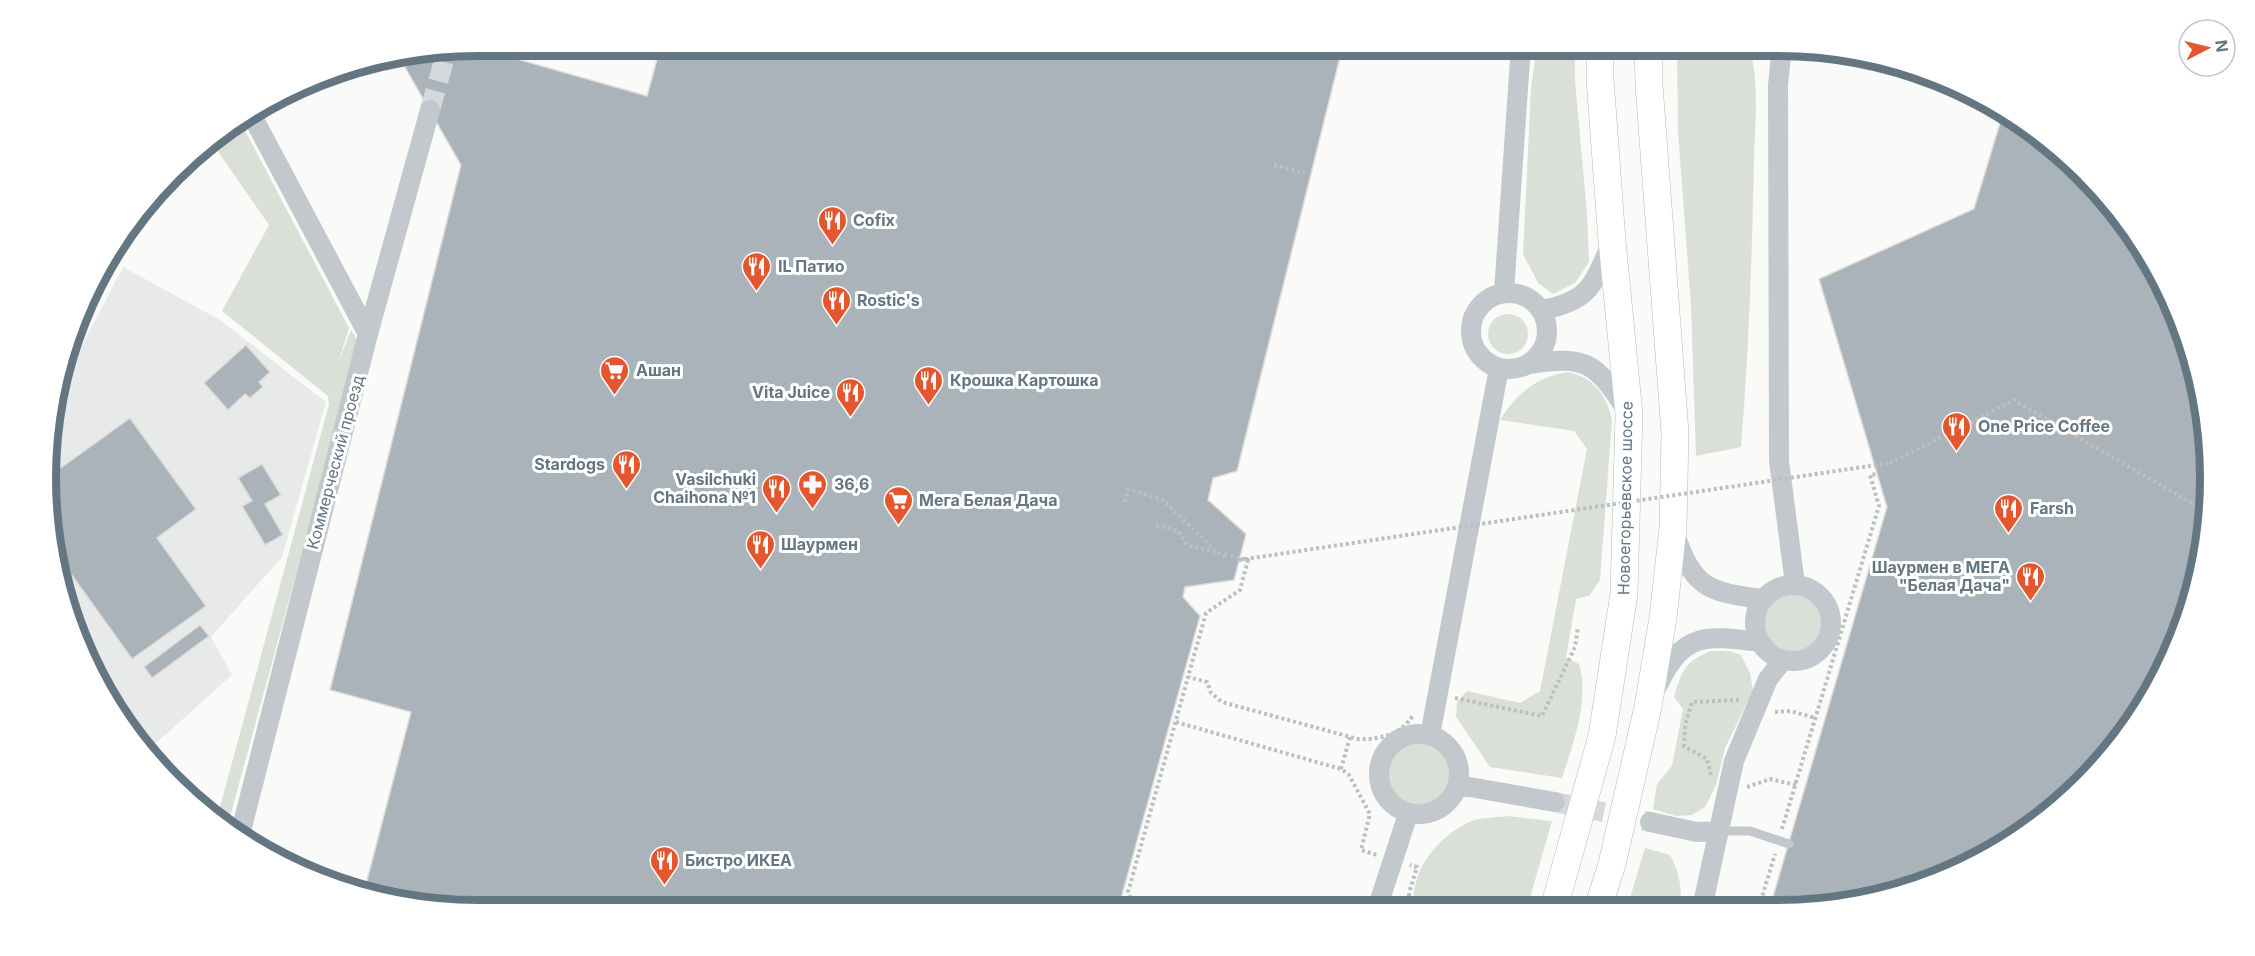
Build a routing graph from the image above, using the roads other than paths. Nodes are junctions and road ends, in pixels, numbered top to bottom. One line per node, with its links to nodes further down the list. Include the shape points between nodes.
1 (1520, 56): 8 (street)
2 (1600, 56): 7 (main road, Новоегорьевское шоссе)
3 (1648, 56): 14 (main road, via 1675,434)
4 (1781, 56): 15 (street, via 1779,461)
5 (430, 110): 10 (street, Коммерческий проезд)
6 (254, 120): 10 (street)
7 (1612, 241): 9 (street, via 1585,294 1566,306); 13 (main road, Новоегорьевское шоссе)
8 (1504, 292): 9 (street, via 1532,299); 12 (street, via 1489,297 1477,309 1471,325 1476,352)
9 (1542, 310): 11 (street, via 1547,340)
10 (368, 334): 25 (street, Коммерческий проезд)
11 (1529, 364): 12 (street, via 1515,369); 13 (street, via 1578,361 1595,369)
12 (1499, 368): 20 (street)
13 (1629, 414): 29 (main road, Новоегорьевское шоссе, via 1624,594 1602,736)
14 (1673, 528): 16 (street, via 1685,564 1708,588); 19 (main road)
15 (1795, 584): 16 (street, via 1774,589); 18 (street, via 1817,592 1826,603 1831,617 1830,633 1813,656)
16 (1762, 599): 17 (street, via 1754,628)
17 (1759, 642): 18 (street, via 1769,654); 19 (street, via 1715,636 1694,642 1669,662)
18 (1783, 660): 26 (street, via 1768,679 1742,738)
19 (1648, 706): 30 (main road)
20 (1430, 735): 21 (street, via 1444,742 1454,754 1459,769); 23 (street, via 1400,738 1387,748 1380,762 1378,778 1383,794)
21 (1458, 785): 22 (street); 23 (street, via 1439,810 1424,815)
22 (1555, 802)
23 (1408, 813): 28 (street)
24 (1650, 822): 26 (street, via 1697,832)
25 (242, 828)
26 (1718, 831): 27 (lane, via 1750,831); 31 (street)
27 (1784, 842)
28 (1380, 900)
29 (1556, 900)
30 (1601, 900)
31 (1704, 900)

